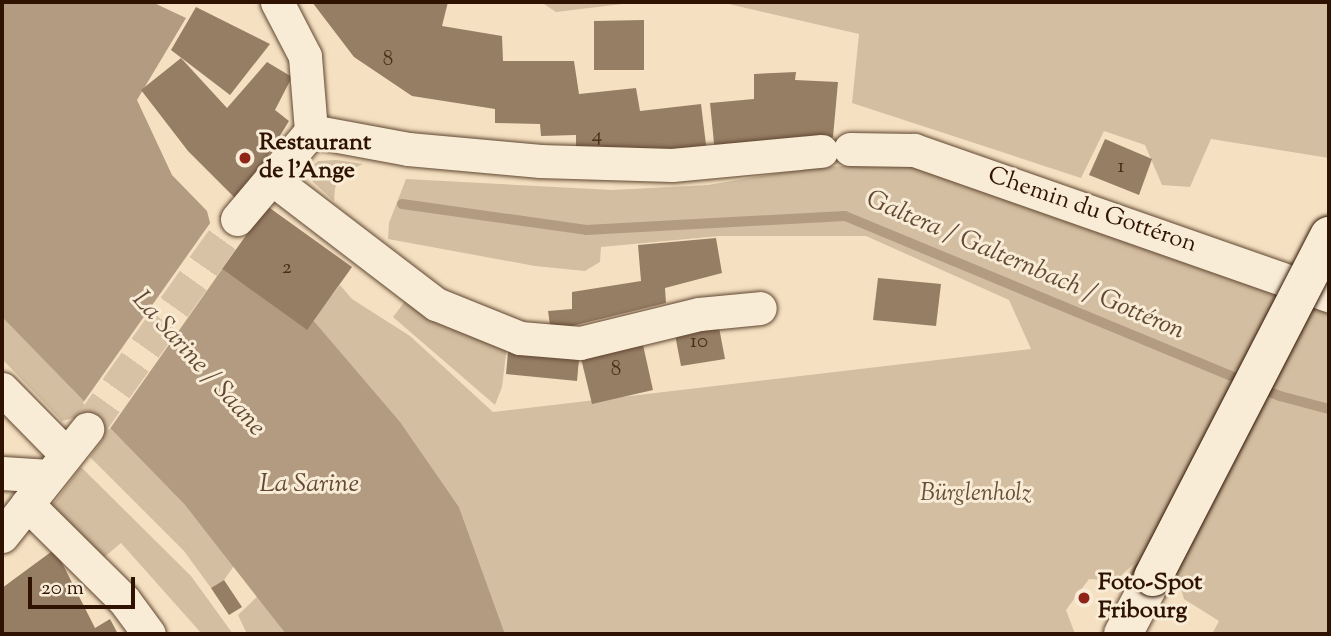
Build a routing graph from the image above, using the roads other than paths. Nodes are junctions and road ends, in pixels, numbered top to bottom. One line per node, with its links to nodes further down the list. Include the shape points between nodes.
1 (277, 2): 2 (street, via 305,56)
2 (311, 131): 3 (street); 6 (street, Chemin du Gottéron, via 408,149 540,161 672,165 835,150 914,150)
3 (271, 178): 4 (street); 7 (street, via 436,304 520,338 580,343 699,314)
4 (237, 219)
5 (1329, 236): 15 (main road, bridge)
6 (1329, 295)
7 (760, 307)
8 (2, 389): 10 (street)
9 (87, 429): 10 (street)
10 (58, 465): 11 (street); 12 (street)
11 (2, 473)
12 (27, 504): 13 (street); 14 (street, via 124,600)
13 (2, 536)
14 (149, 634)
15 (1122, 634)

